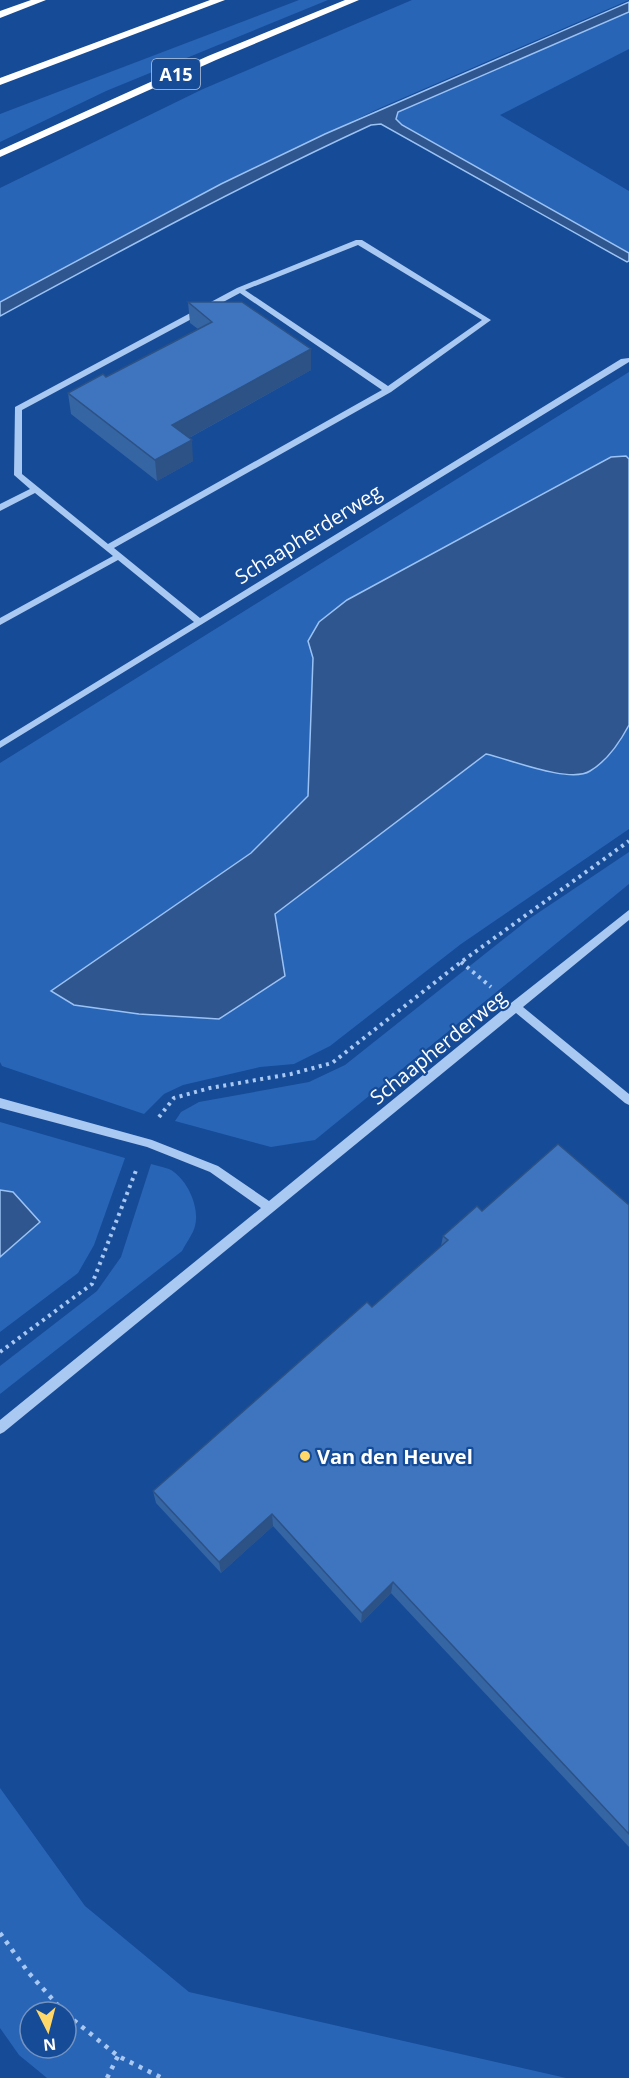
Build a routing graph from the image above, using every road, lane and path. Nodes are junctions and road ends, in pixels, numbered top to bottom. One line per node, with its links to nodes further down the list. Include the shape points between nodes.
1 (41, 0): 4 (highway)
2 (220, 0): 5 (highway)
3 (354, 0): 6 (highway, A15, via 212,58)
4 (0, 15)
5 (0, 82)
6 (0, 154)
7 (240, 290): 9 (street); 9 (street, via 359,242 487,320); 10 (street, via 18,409 18,475)
8 (629, 360): 15 (street, Schaapherderweg)
9 (388, 390): 12 (street)
10 (35, 489): 11 (street); 12 (street)
11 (0, 508)
12 (107, 548): 13 (street)
13 (118, 557): 14 (street); 15 (street)
14 (0, 622)
15 (200, 622): 16 (street, Schaapherderweg)
16 (3, 743)
17 (629, 841): 19 (path)
18 (629, 914): 20 (street, Schaapherderweg)
19 (461, 962): 20 (path); 23 (path, via 332,1063 174,1098 159,1117)
20 (515, 1006): 21 (street); 24 (street, Schaapherderweg)
21 (629, 1100)
22 (0, 1103): 23 (street)
23 (148, 1143): 24 (street, via 214,1169); 25 (path, via 92,1284)
24 (270, 1208): 26 (street, Schaapherderweg)
25 (0, 1352)
26 (0, 1428)
27 (0, 1933): 28 (path)
28 (53, 2000)
29 (78, 2024): 30 (path)
30 (118, 2056): 31 (path); 32 (path)
31 (107, 2078)
32 (162, 2078)

